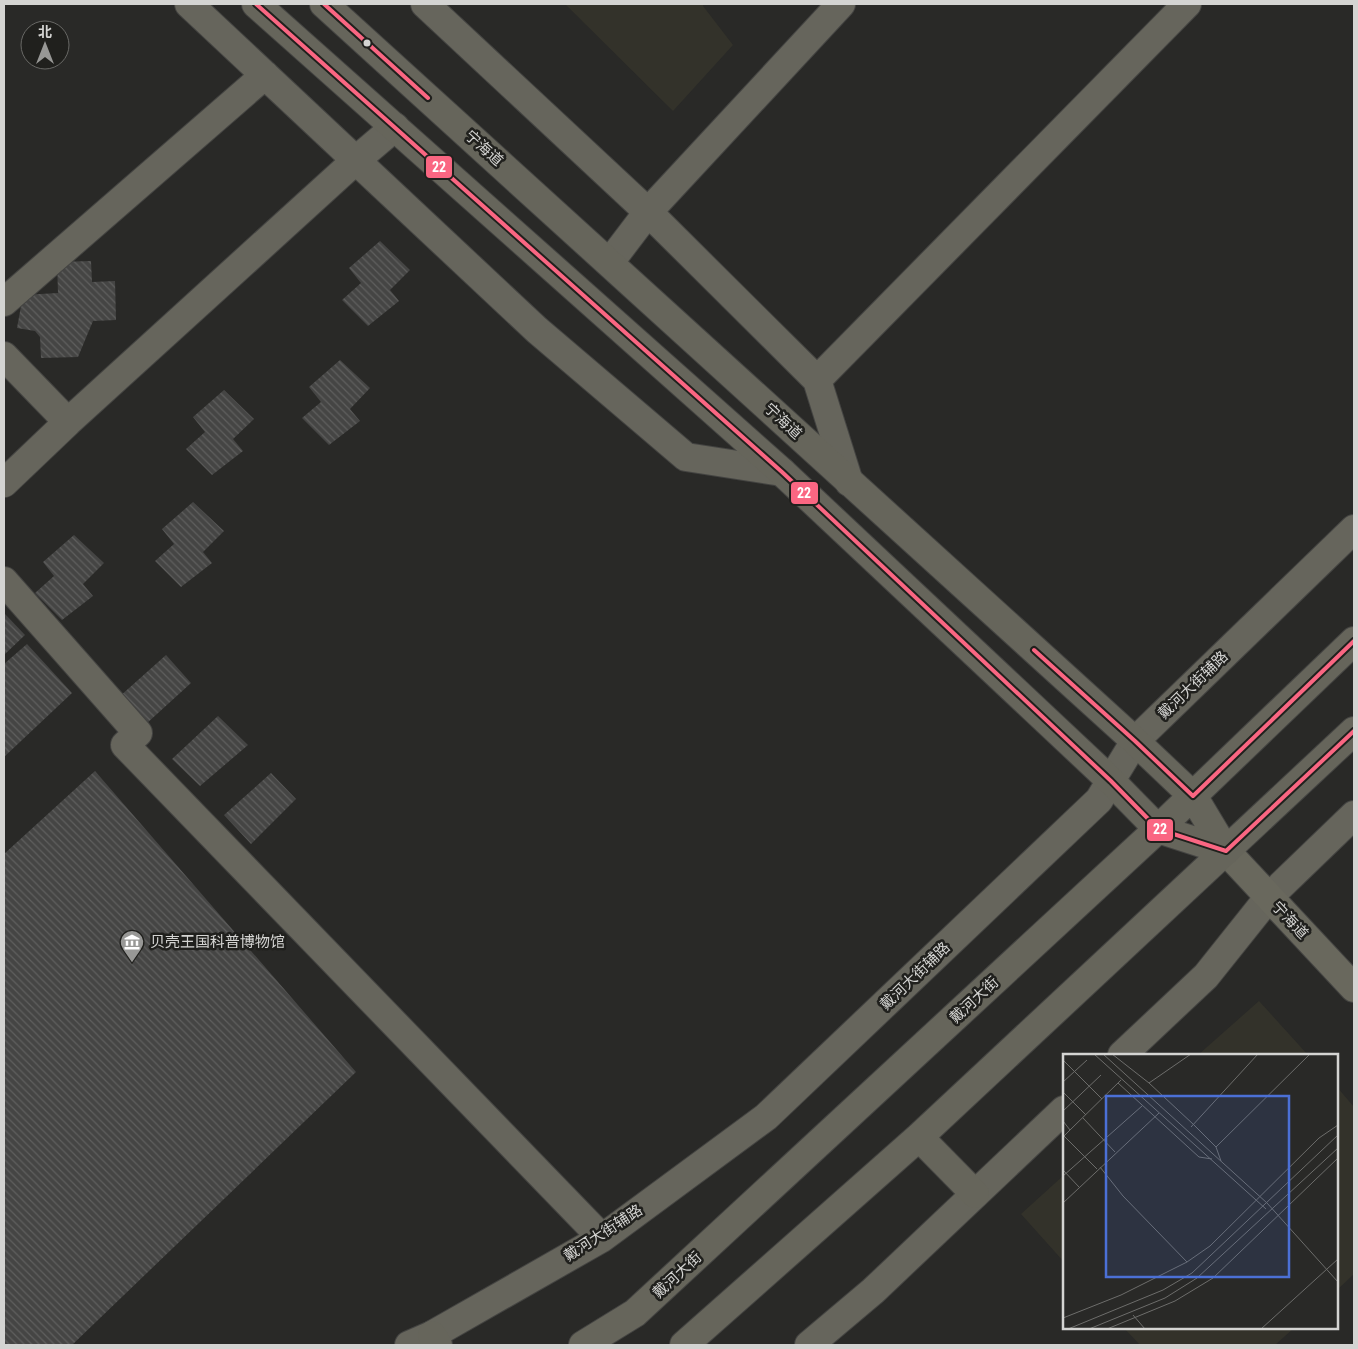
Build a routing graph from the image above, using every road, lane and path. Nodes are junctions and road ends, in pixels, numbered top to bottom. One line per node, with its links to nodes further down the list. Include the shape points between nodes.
1 (189, 4): 7 (street)
2 (256, 4): 8 (main road, 宁海道)
3 (324, 4): 11 (main road, 宁海道)
4 (425, 4): 10 (street)
5 (841, 4): 10 (street)
6 (1187, 4): 14 (street)
7 (265, 75): 9 (street); 12 (street)
8 (395, 128): 9 (street); 16 (main road, 宁海道)
9 (355, 160): 15 (street); 16 (street, via 537,330 686,457)
10 (648, 212): 11 (street); 14 (street)
11 (610, 262): 18 (main road, 宁海道)
12 (4, 302)
13 (4, 356): 15 (street)
14 (817, 380): 18 (street)
15 (68, 422): 17 (street)
16 (782, 472): 24 (main road, 宁海道)
17 (4, 482)
18 (849, 482): 23 (main road, 宁海道)
19 (1354, 529): 23 (street, 戴河大街辅路)
20 (4, 581): 35 (street, via 138,733 125,746)
21 (1354, 641): 25 (main road, 戴河大街)
22 (1354, 732): 28 (main road)
23 (1135, 741): 24 (street, 戴河大街辅路); 25 (main road, 宁海道)
24 (1111, 781): 27 (main road, 宁海道); 35 (street, 戴河大街辅路, via 1099,800 766,1117)
25 (1192, 796): 27 (main road, 戴河大街); 28 (main road, 宁海道)
26 (1354, 815): 29 (street)
27 (1158, 829): 28 (main road, 宁海道); 37 (main road, 戴河大街, via 635,1313)
28 (1226, 851): 29 (main road, 宁海道); 33 (main road)
29 (1269, 897): 30 (main road, 宁海道); 31 (street, via 1206,976)
30 (1354, 988)
31 (1123, 1054)
32 (1063, 1111): 34 (street)
33 (919, 1137): 34 (main road); 38 (main road)
34 (975, 1194): 39 (street)
35 (602, 1238): 36 (street, 戴河大街辅路)
36 (426, 1342)
37 (583, 1345)
38 (684, 1345)
39 (809, 1345)

